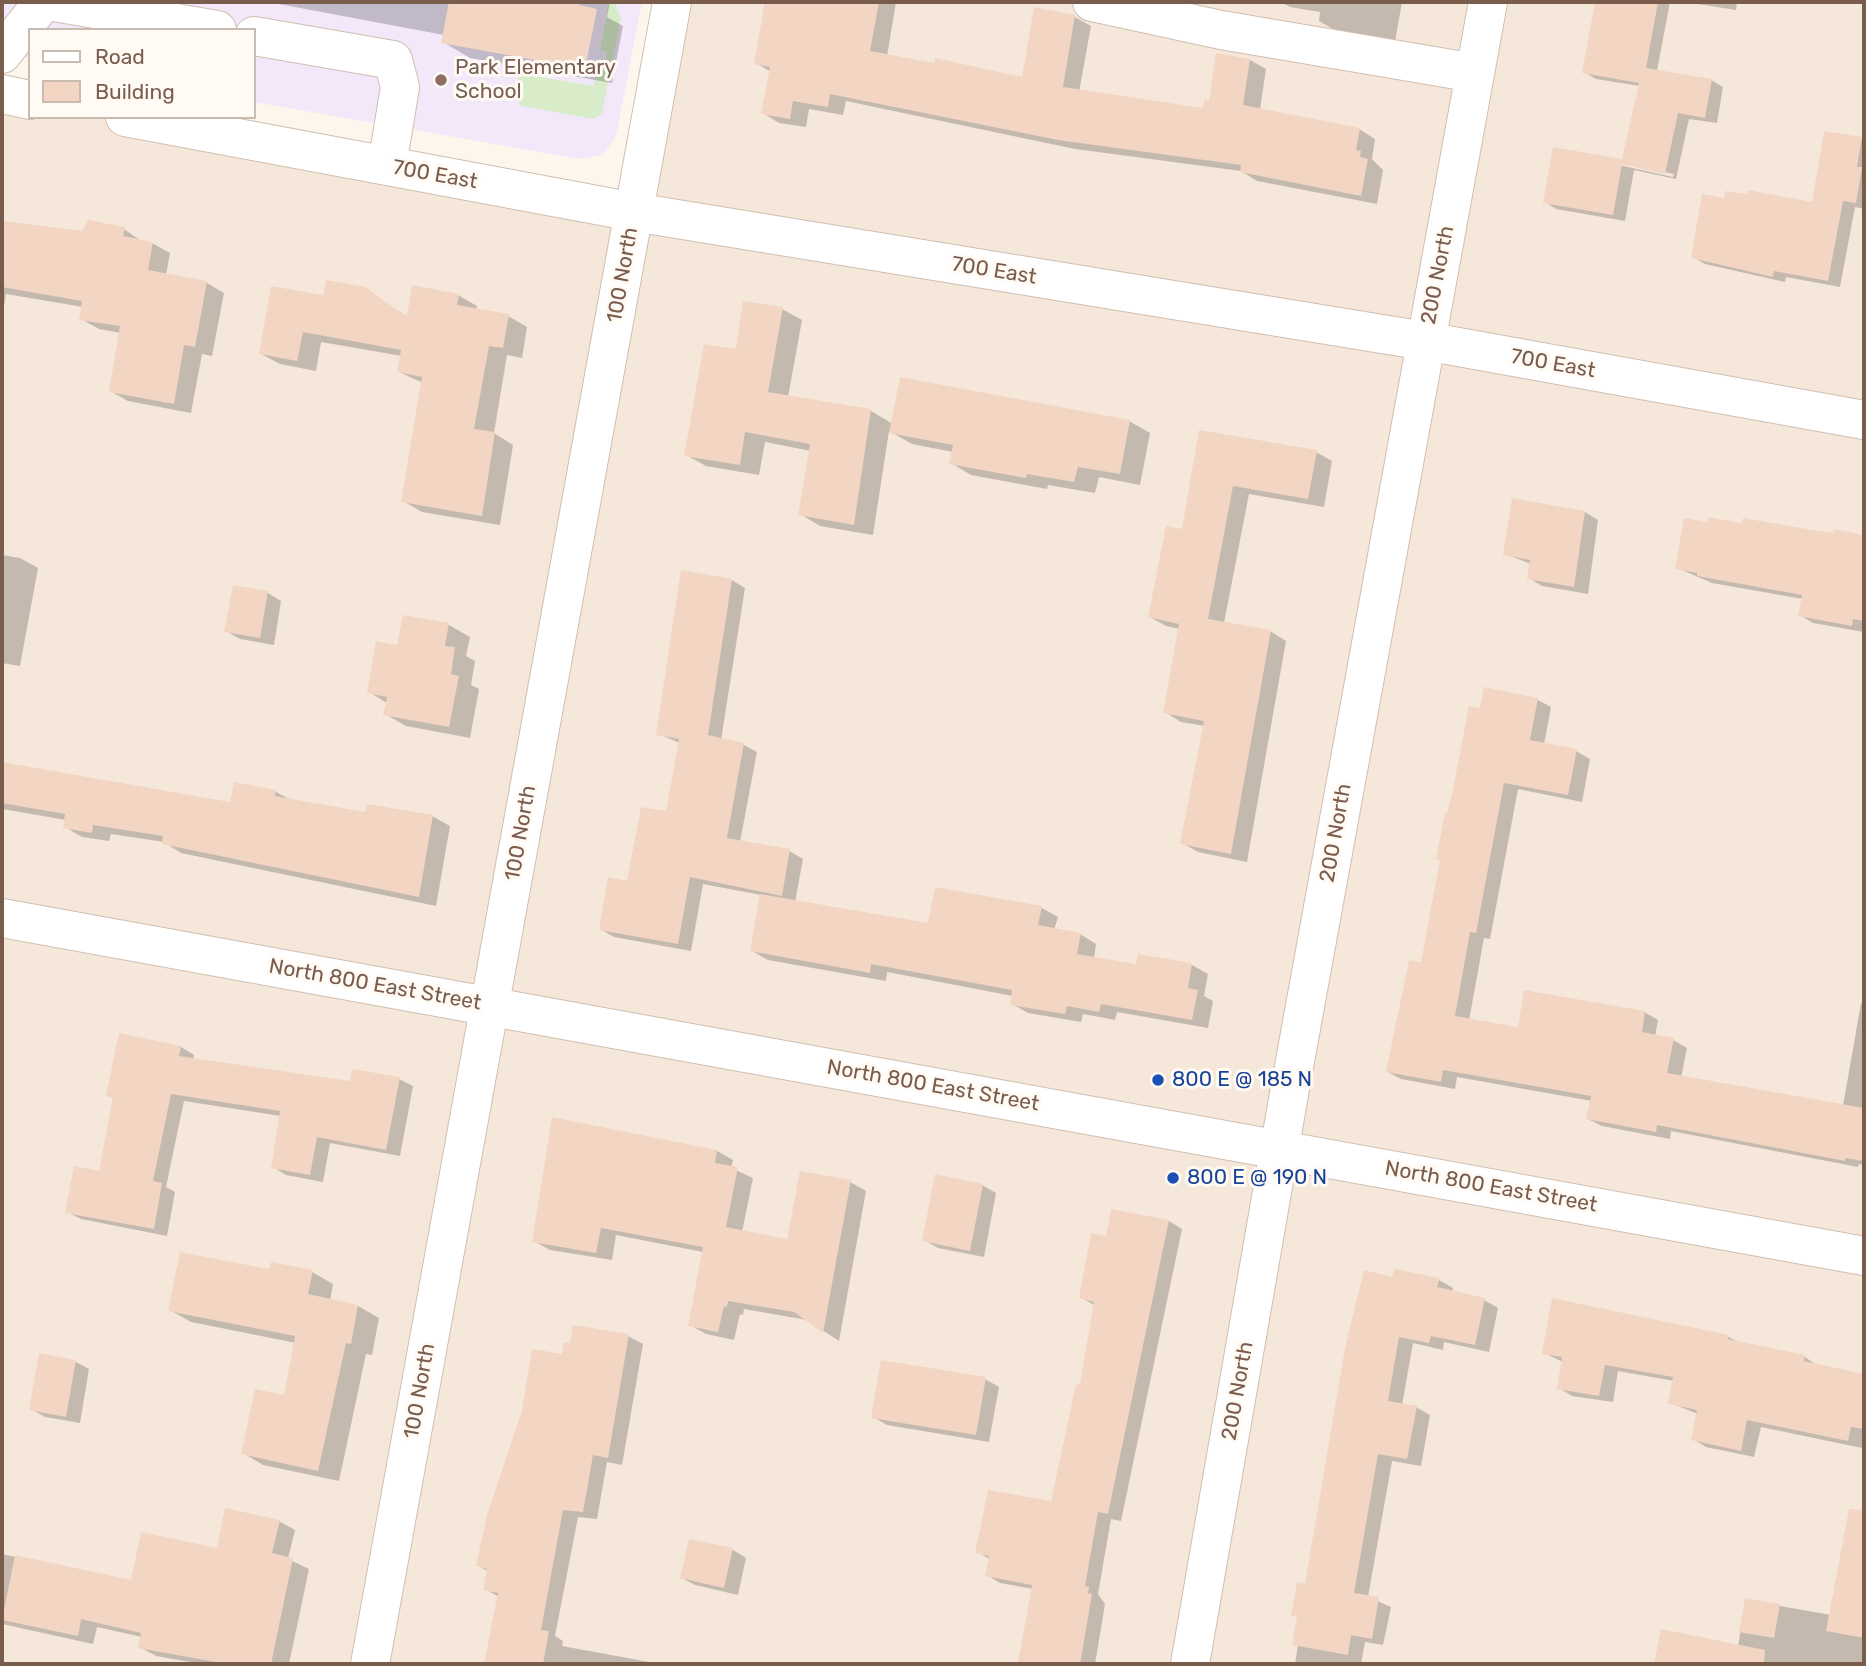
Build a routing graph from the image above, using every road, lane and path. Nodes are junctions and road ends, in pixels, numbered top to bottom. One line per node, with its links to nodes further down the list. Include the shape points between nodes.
1 (43, 2): 8 (street)
2 (54, 2): 6 (street)
3 (672, 2): 14 (street, 100 North)
4 (1092, 2): 9 (street, via 1221,30)
5 (1488, 2): 9 (street, 200 North)
6 (205, 28)
7 (256, 36): 13 (street, via 393,60 400,87)
8 (2, 54)
9 (1475, 73): 15 (street, 200 North)
10 (2, 94): 11 (street)
11 (28, 100)
12 (136, 119): 13 (street, 700 East)
13 (387, 166): 14 (street, 700 East)
14 (634, 212): 15 (street, 700 East); 18 (street, 100 North)
15 (1425, 341): 16 (street, 700 East); 19 (street, 200 North)
16 (1864, 420)
17 (2, 918): 18 (street, North 800 East Street)
18 (490, 1005): 19 (street, North 800 East Street); 21 (street, 100 North)
19 (1280, 1148): 20 (street, North 800 East Street); 22 (street, 200 North)
20 (1864, 1256)
21 (370, 1664)
22 (1190, 1664)

